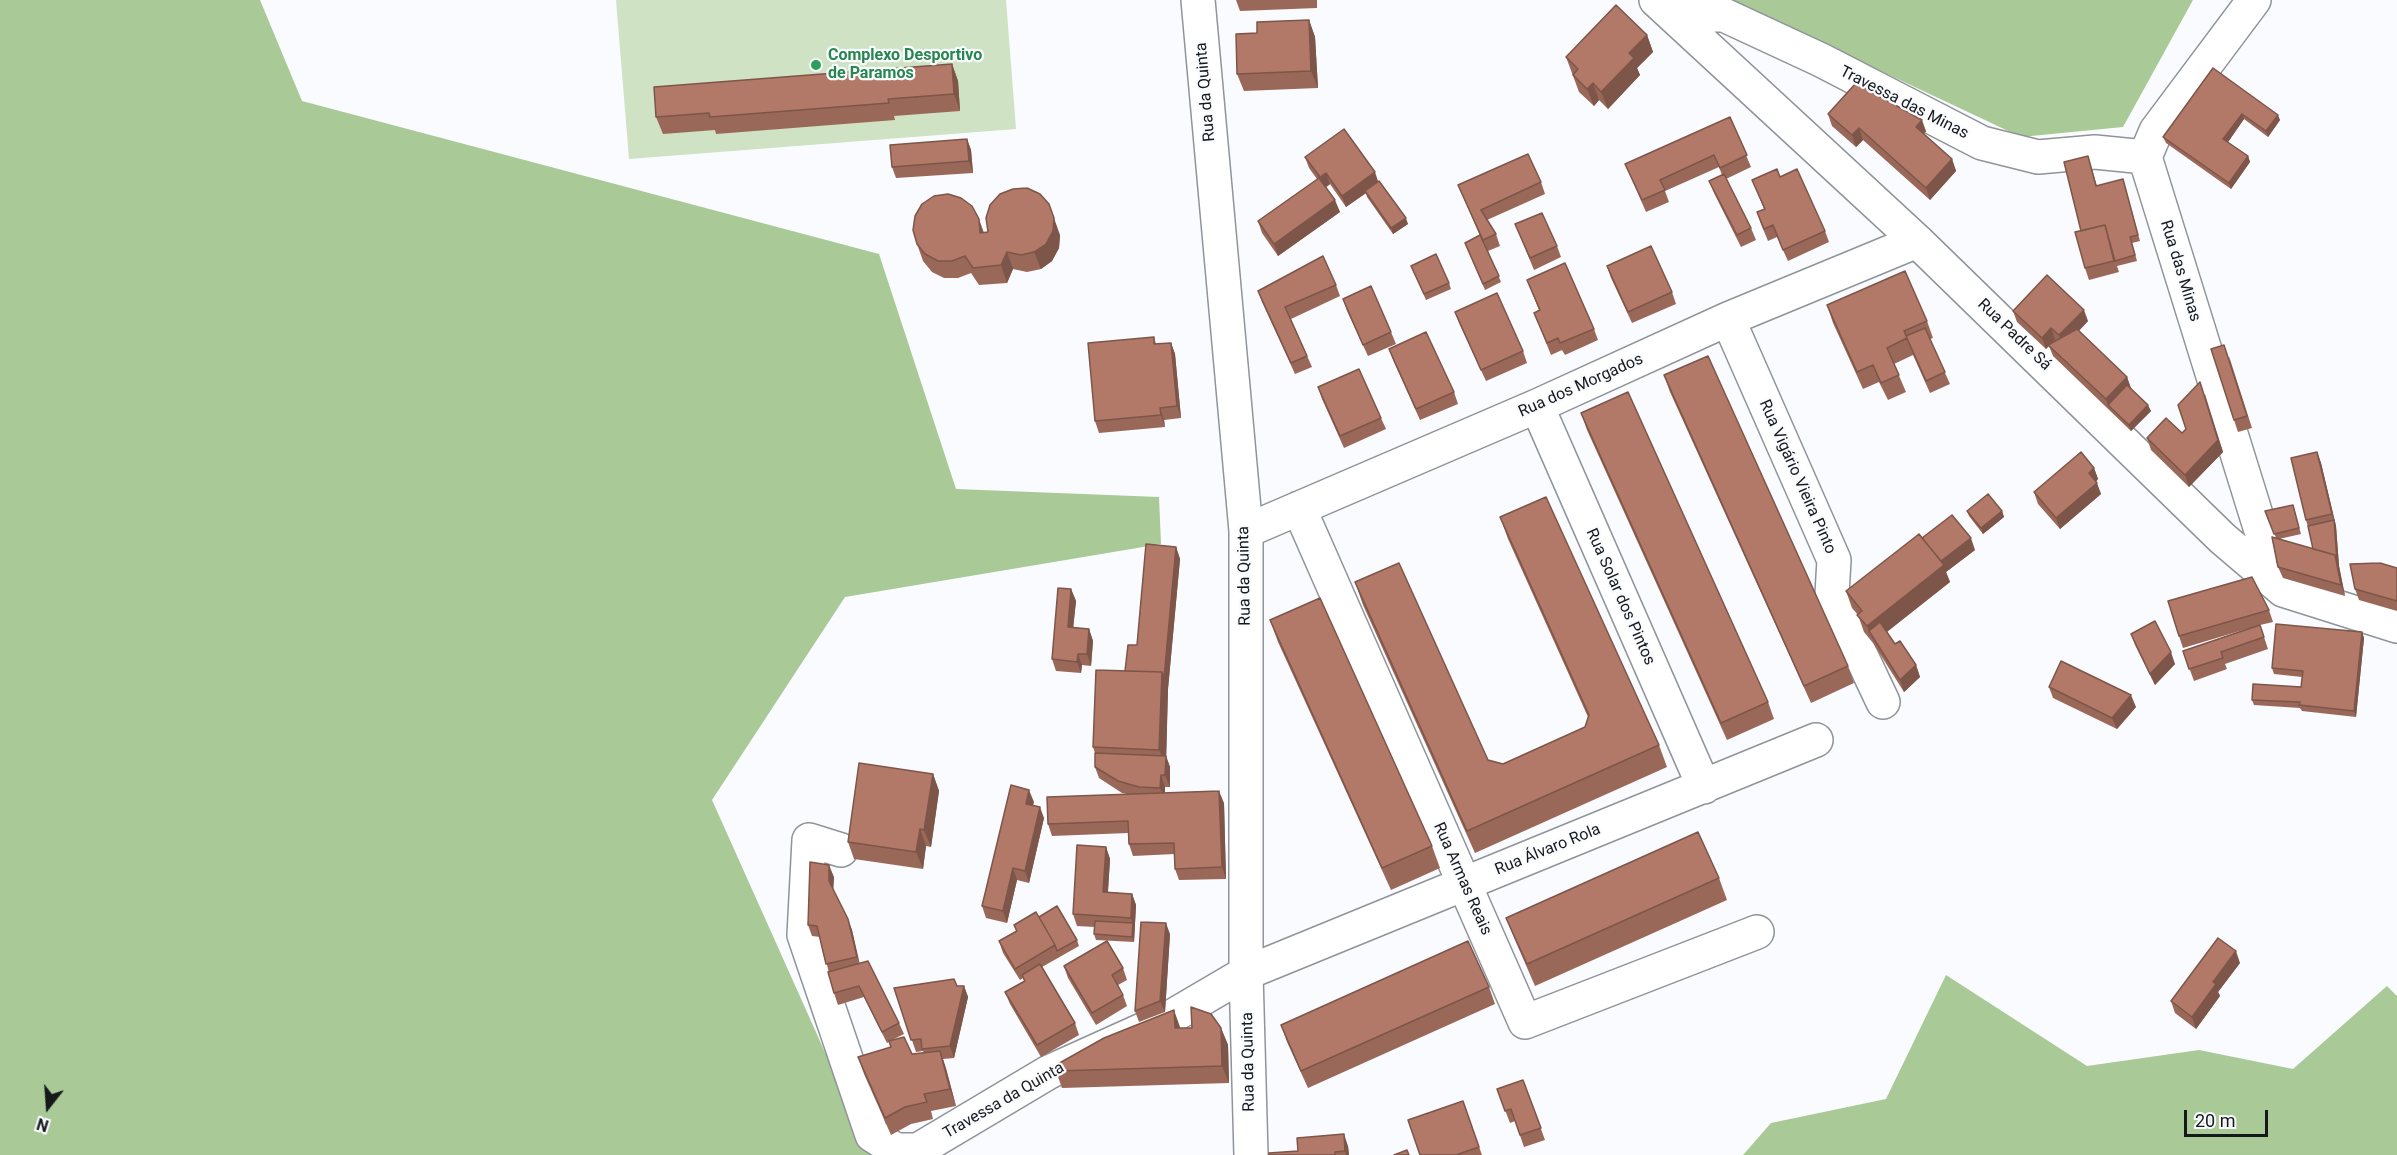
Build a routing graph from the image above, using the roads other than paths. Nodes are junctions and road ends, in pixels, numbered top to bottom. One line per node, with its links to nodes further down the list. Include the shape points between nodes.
1 (1198, 0): 9 (street, Rua da Quinta)
2 (2254, 0): 4 (street, via 2156,131)
3 (1664, 7): 4 (street, Travessa das Minas, via 1724,15 1982,143 2038,157 2095,152); 5 (street, Rua Padre Sá)
4 (2145, 157): 10 (street, Rua das Minas, via 2263,537)
5 (1917, 241): 6 (street, Rua dos Morgados); 10 (street, Rua Padre Sá, via 2222,538)
6 (1728, 319): 7 (street, Rua dos Morgados); 12 (street, Rua Vigário Vieira Pinto, via 1834,560 1832,594)
7 (1537, 406): 8 (street, Rua dos Morgados); 14 (street, Rua Solar dos Pintos)
8 (1299, 508): 9 (street, Rua dos Morgados); 16 (street, Rua Armas Reais)
9 (1246, 531): 18 (street, Rua da Quinta)
10 (2259, 569): 11 (street, Rua Padre Sá, via 2283,590)
11 (2397, 626)
12 (1883, 702)
13 (1816, 740): 14 (street, Rua Álvaro Rola)
14 (1704, 787): 16 (street, Rua Álvaro Rola)
15 (841, 850): 18 (street, Travessa da Quinta, via 809,840 804,935 872,1135 896,1150 918,1150 1049,1072 1171,1017)
16 (1464, 885): 17 (street, Rua Armas Reais, via 1525,1022); 18 (street, Rua Álvaro Rola)
17 (1757, 932)
18 (1246, 974): 19 (street, Rua da Quinta)
19 (1251, 1155)

